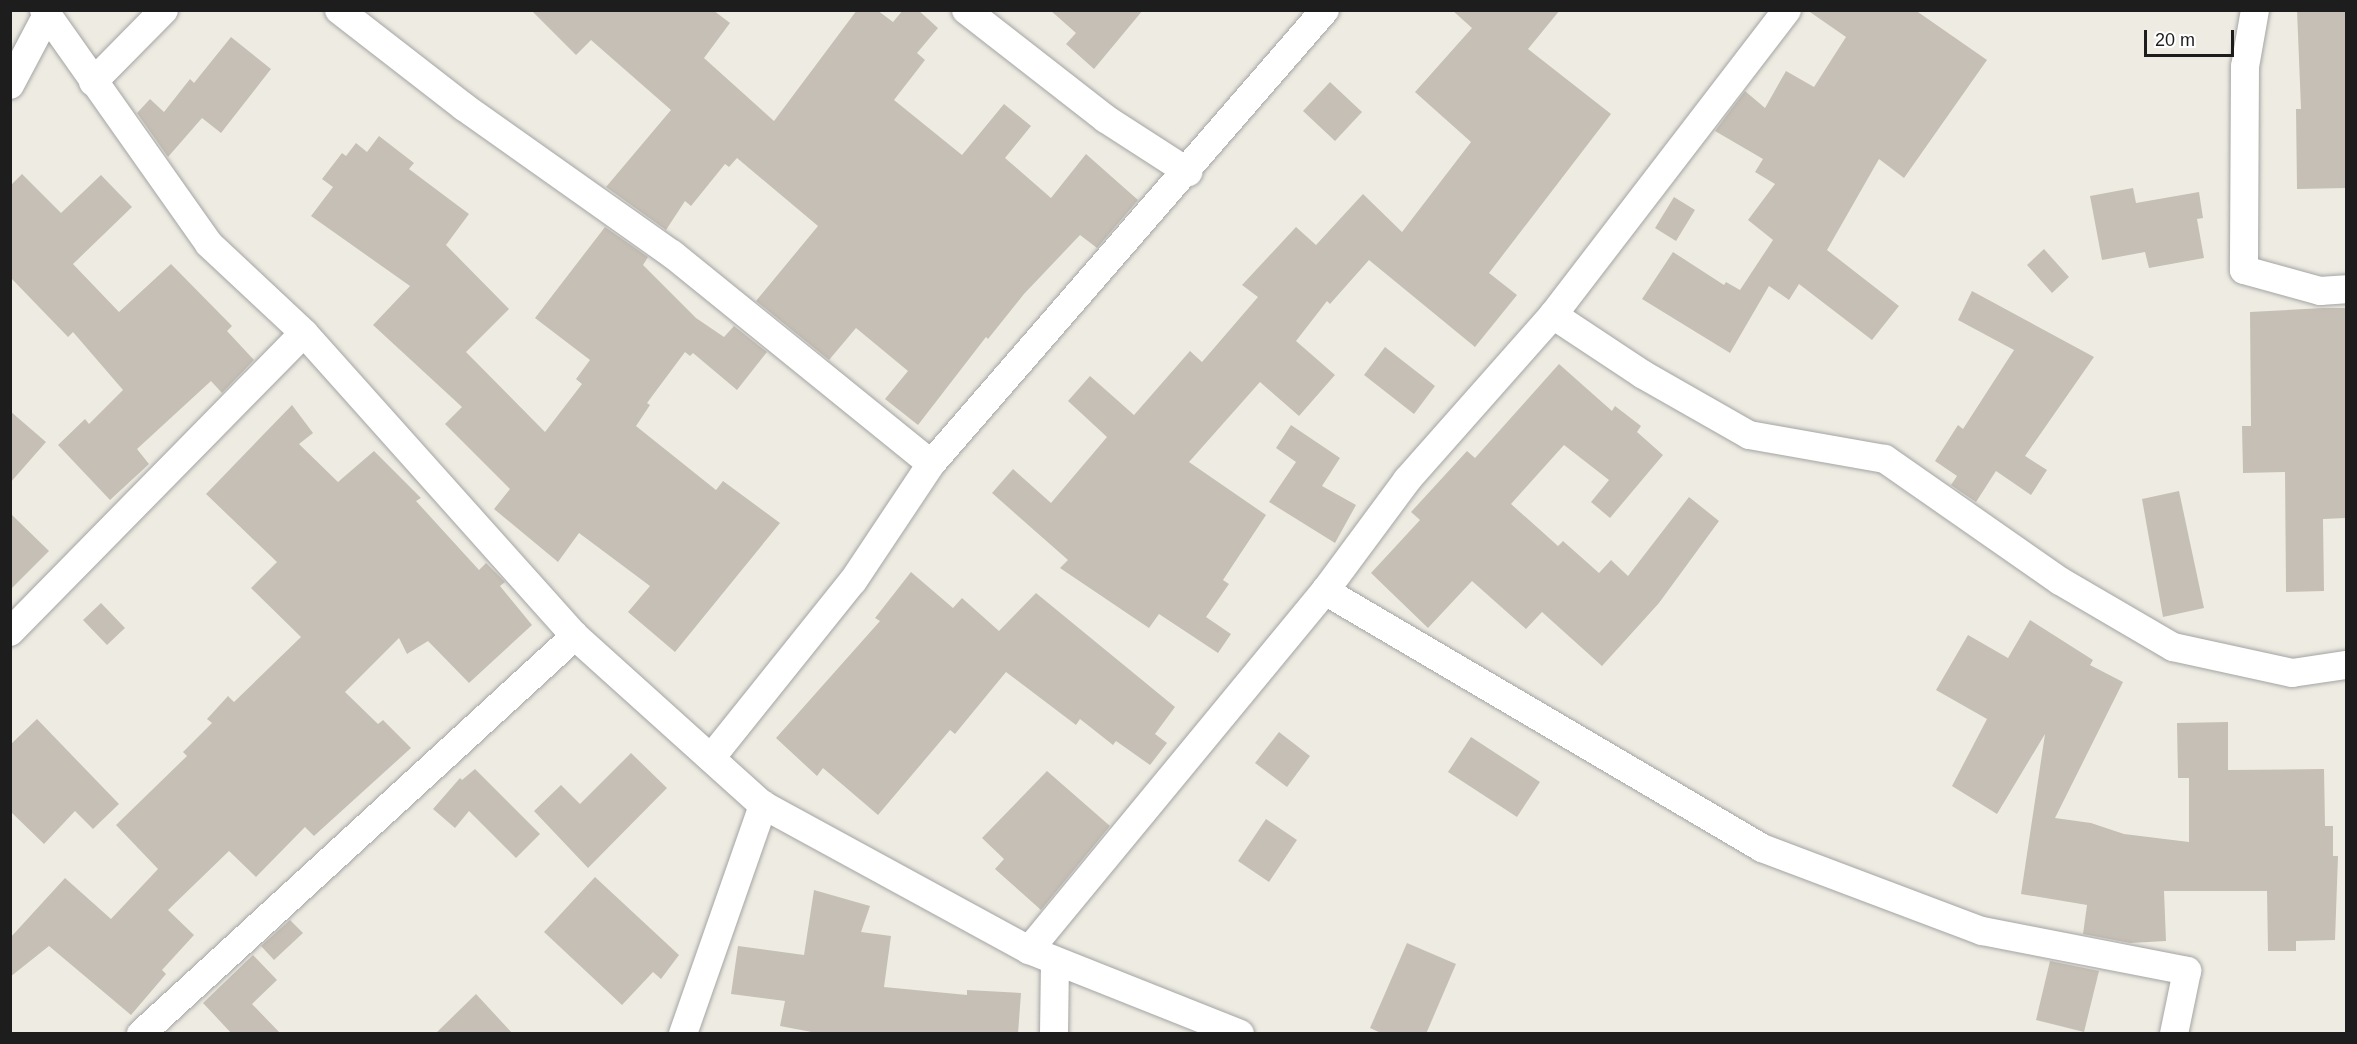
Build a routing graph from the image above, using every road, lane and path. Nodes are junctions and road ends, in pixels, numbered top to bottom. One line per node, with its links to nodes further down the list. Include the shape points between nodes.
1 (164, 10): 8 (street)
2 (339, 10): 14 (street, via 464,107 672,254)
3 (966, 10): 10 (street, via 1106,119)
4 (1325, 10): 10 (street)
5 (1788, 10): 12 (street)
6 (2255, 10): 11 (street, via 2245,67 2244,270 2319,291)
7 (46, 12): 8 (street); 9 (street)
8 (93, 82): 13 (street, via 209,244)
9 (10, 85)
10 (1188, 172): 14 (street)
11 (2346, 289)
12 (1552, 315): 15 (street, via 1407,480); 18 (street, via 1642,374 1749,435 1884,459 2060,581 2173,647 2292,673)
13 (304, 333): 16 (street); 17 (street)
14 (931, 464): 19 (street, via 853,581)
15 (1325, 591): 21 (street); 26 (street, via 1762,848 1982,931 2187,971)
16 (10, 632)
17 (575, 636): 19 (street); 22 (street)
18 (2346, 665)
19 (711, 758): 20 (street)
20 (763, 805): 21 (street); 23 (street)
21 (1042, 956): 24 (street); 25 (street)
22 (141, 1034)
23 (683, 1034)
24 (1054, 1034)
25 (1240, 1034)
26 (2174, 1034)

